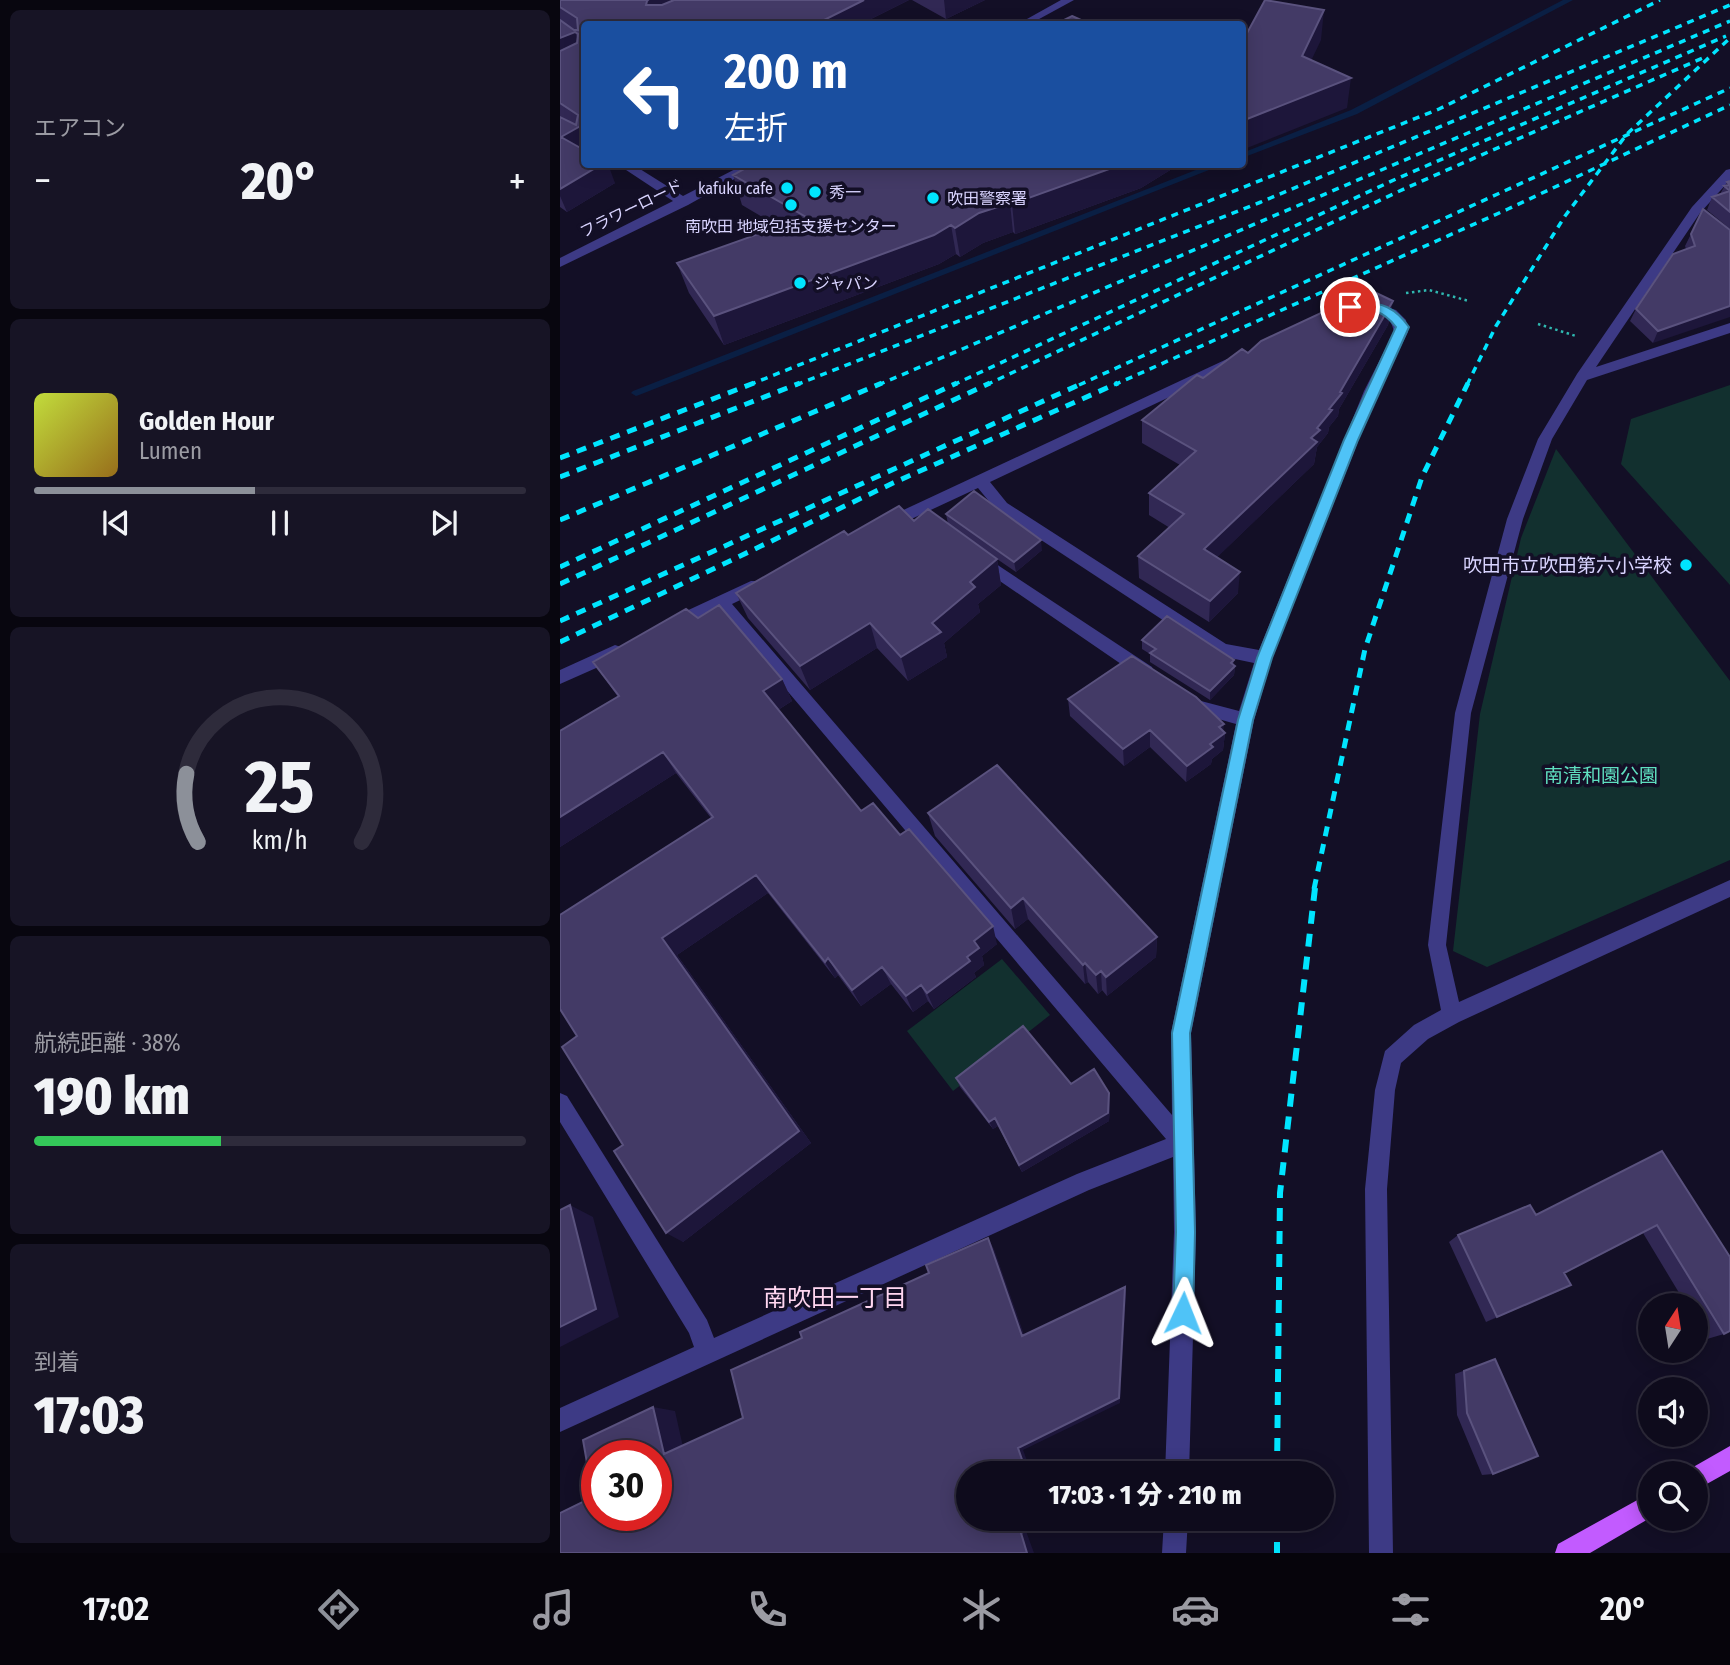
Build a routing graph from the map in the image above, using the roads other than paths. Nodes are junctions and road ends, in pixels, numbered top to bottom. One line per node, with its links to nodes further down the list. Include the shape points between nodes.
1 (1069, 0): 2 (street)
2 (1029, 21)
3 (629, 168): 6 (street)
4 (748, 168): 6 (street, フラワーロード)
5 (1730, 173): 11 (street)
6 (684, 202): 7 (street, フラワーロード)
7 (560, 263)
8 (1350, 307): 19 (street, via 1378,307 1399,320 1401,332 1371,391)
9 (1730, 328): 11 (street)
10 (1251, 353): 12 (street)
11 (1582, 377): 23 (street, via 1545,439 1516,519 1463,713 1437,945)
12 (980, 480): 13 (street, via 926,512); 19 (street, via 1002,507 1222,650)
13 (872, 531)
14 (969, 551): 21 (street, via 1196,706)
15 (771, 578): 16 (street)
16 (721, 602): 17 (street); 25 (street)
17 (659, 631)
18 (634, 643): 20 (street)
19 (1264, 658): 21 (street)
20 (560, 677)
21 (1245, 720): 25 (street, via 1181,1033)
22 (1730, 888): 23 (street)
23 (1452, 1015): 34 (street, via 1421,1032 1392,1058 1384,1090 1376,1189)
24 (560, 1103): 26 (street, via 699,1328)
25 (1183, 1143): 26 (street, via 1084,1181); 29 (street, via 1185,1232)
26 (707, 1353): 27 (street)
27 (560, 1420)
28 (1730, 1458): 30 (main road)
29 (1177, 1461)
30 (1708, 1471)
31 (1638, 1512): 35 (main road)
32 (1175, 1531): 33 (street)
33 (1174, 1553)
34 (1381, 1553)
35 (1567, 1553)

